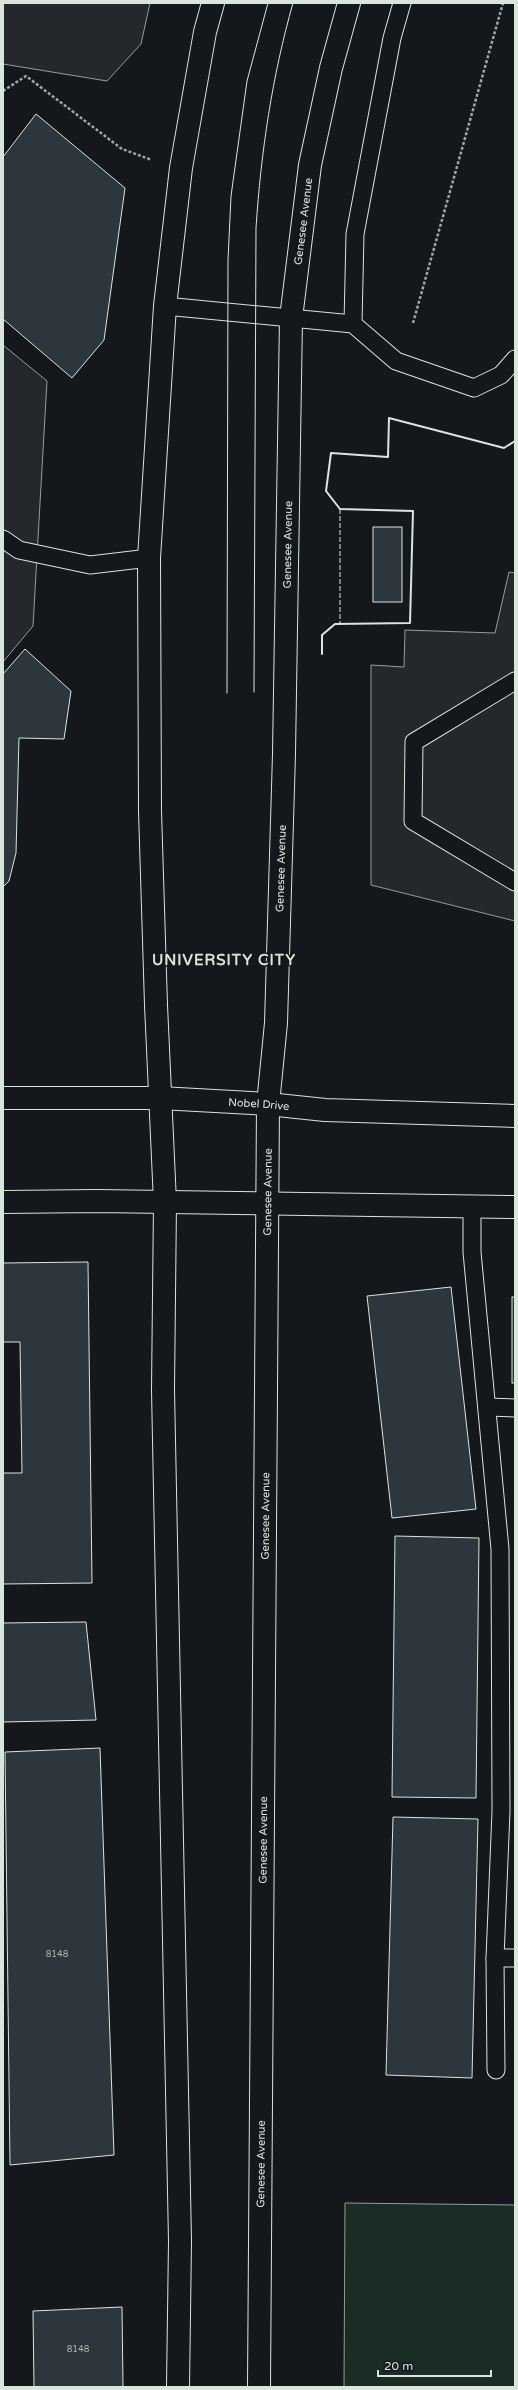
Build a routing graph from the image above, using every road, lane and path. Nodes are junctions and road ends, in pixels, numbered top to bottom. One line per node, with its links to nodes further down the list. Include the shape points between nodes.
1 (213, 3): 6 (main road, via 205,32)
2 (349, 3): 8 (main road, Genesee Avenue, via 331,68 310,165)
3 (402, 3): 10 (lane, via 392,38 355,234)
4 (503, 3): 9 (path)
5 (3, 91): 6 (path, via 26,76 122,148 141,157)
6 (181, 168): 7 (main road)
7 (165, 306): 8 (lane); 13 (main road)
8 (291, 318): 10 (lane); 18 (main road, Genesee Avenue, via 284,754 276,1024)
9 (413, 323)
10 (353, 324): 11 (lane, via 396,361 474,388 501,375)
11 (515, 359)
12 (3, 539): 13 (lane, via 19,550 90,565)
13 (149, 558): 17 (main road, via 150,811)
14 (515, 681): 15 (lane, via 414,742 413,821)
15 (515, 882)
16 (3, 1098): 17 (main road, Nobel Drive)
17 (160, 1098): 18 (main road, Nobel Drive); 21 (main road)
18 (268, 1104): 19 (main road, Nobel Drive, via 325,1110); 22 (main road, Genesee Avenue)
19 (515, 1116)
20 (3, 1202): 21 (main road)
21 (165, 1202): 22 (main road); 30 (main road, via 163,1390 180,2241)
22 (267, 1204): 23 (main road); 31 (main road, Genesee Avenue)
23 (472, 1206): 24 (main road); 25 (lane, via 472,1252)
24 (515, 1207)
25 (487, 1407): 26 (lane); 27 (lane, via 500,1549 501,1811)
26 (515, 1408)
27 (495, 1958): 28 (lane); 29 (lane)
28 (515, 1958)
29 (496, 2070)
30 (178, 2387)
31 (259, 2387)

